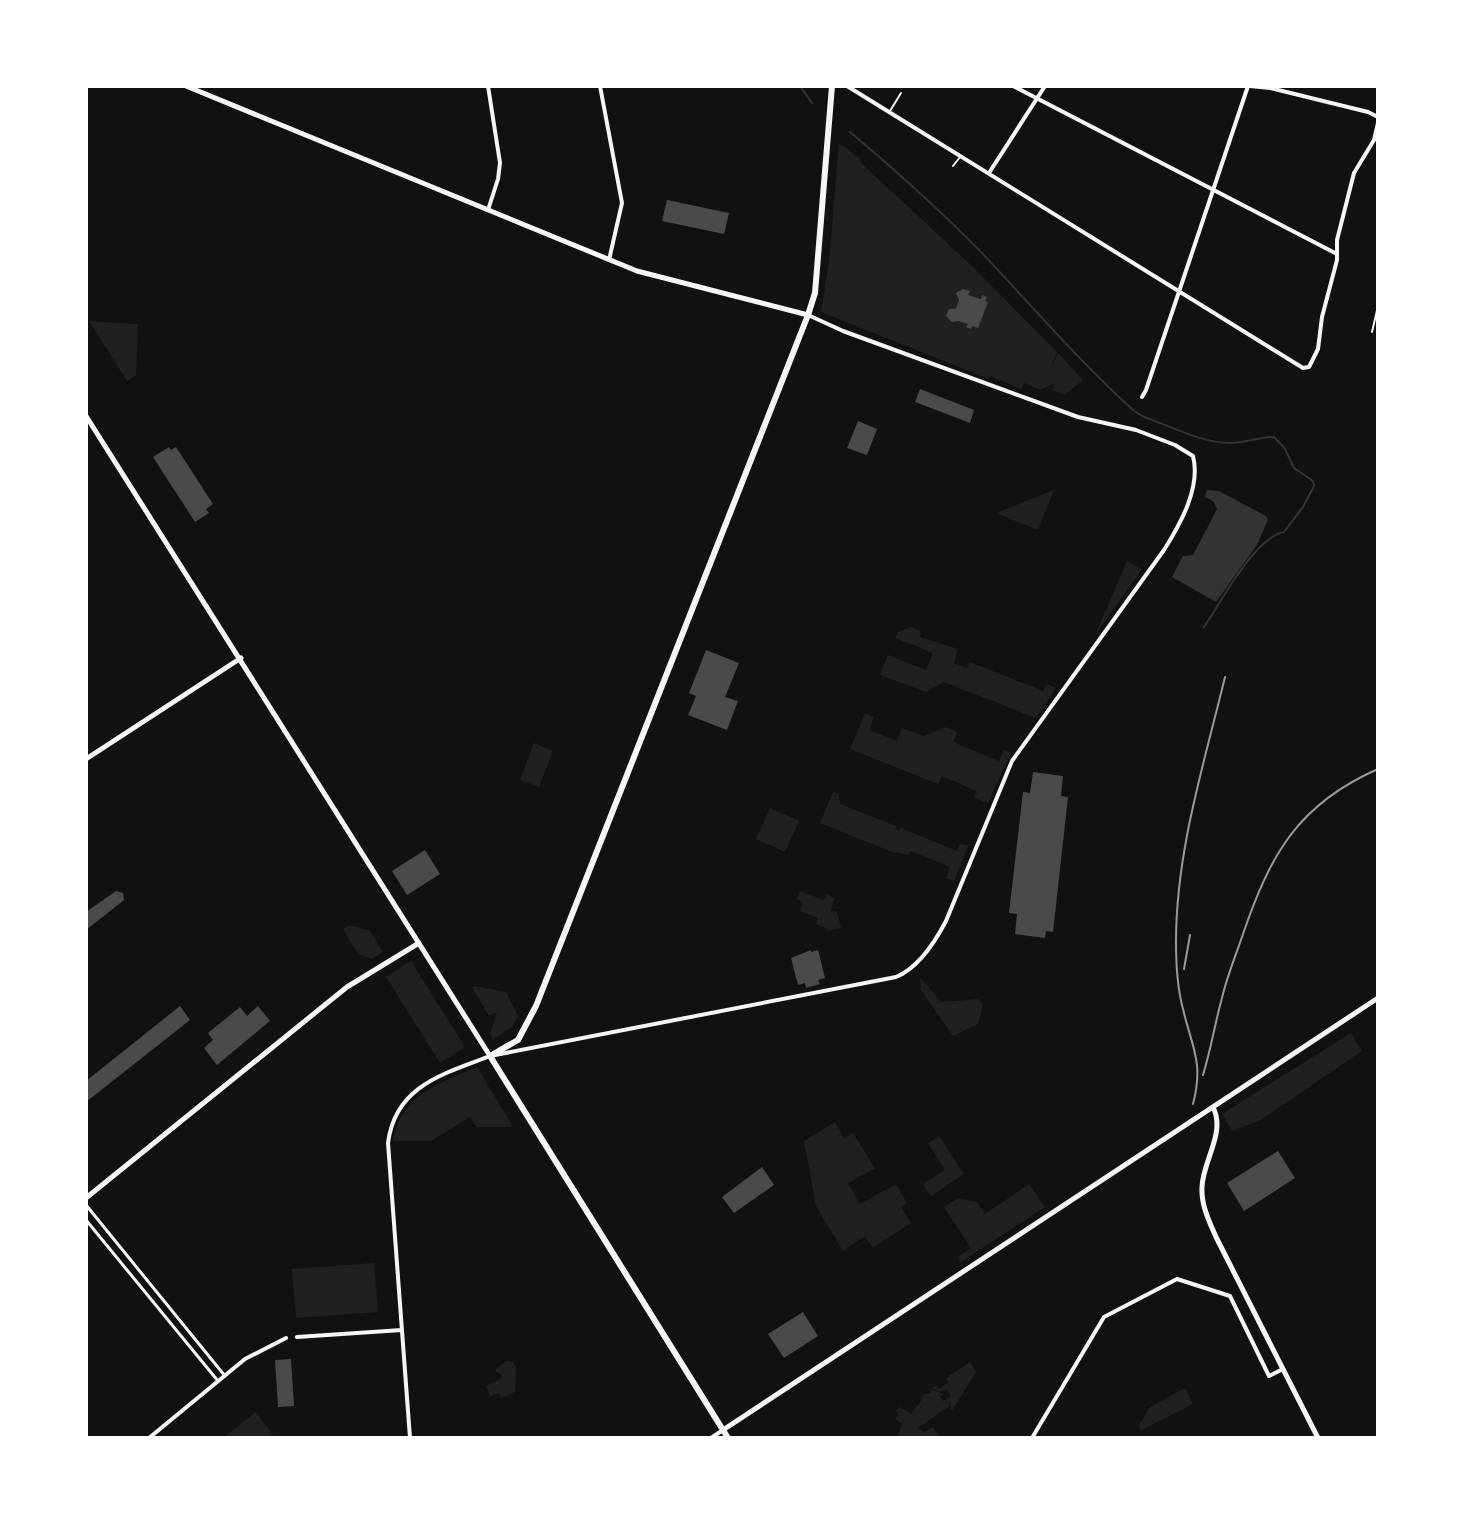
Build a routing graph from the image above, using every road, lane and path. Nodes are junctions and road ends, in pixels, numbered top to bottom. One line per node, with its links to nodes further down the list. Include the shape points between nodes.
1 (186, 86): 18 (street)
2 (488, 86): 18 (street, via 500,163)
3 (600, 86): 20 (street, via 622,203)
4 (832, 86): 23 (main road, via 815,293)
5 (847, 86): 12 (street)
6 (1013, 86): 11 (street)
7 (1045, 86): 11 (street)
8 (1248, 86): 9 (street); 17 (street)
9 (1270, 87): 13 (street, via 1368,112)
10 (901, 93): 12 (lane)
11 (1037, 99): 16 (street); 17 (street)
12 (889, 112): 14 (street)
13 (1378, 120): 19 (street, via 1374,140 1354,173)
14 (960, 156): 15 (lane); 16 (street)
15 (953, 166)
16 (989, 173): 21 (street)
17 (1213, 191): 19 (street); 21 (street)
18 (488, 210): 20 (street)
19 (1337, 254): 21 (street, via 1309,367 1300,367)
20 (609, 260): 23 (street)
21 (1179, 290): 25 (street)
22 (1378, 306): 24 (path)
23 (808, 315): 31 (main road); 32 (street, via 1078,417 1136,430 1181,448 1193,456 1196,466 1190,496 1164,550 1012,761 946,921 907,972)
24 (1372, 332)
25 (1142, 397)
26 (86, 416): 27 (street)
27 (241, 658): 28 (street); 29 (street)
28 (86, 759)
29 (419, 943): 33 (street); 35 (street, via 347,987)
30 (1378, 998): 34 (street)
31 (518, 1040): 32 (street); 33 (main road)
32 (524, 1049): 33 (street)
33 (490, 1056): 38 (street, via 424,1085 392,1119 388,1157); 44 (main road)
34 (1213, 1107): 41 (street, via 1219,1123 1203,1175 1203,1204); 44 (street)
35 (86, 1198)
36 (86, 1205): 42 (street)
37 (86, 1220): 43 (street)
38 (402, 1330): 39 (street); 46 (street)
39 (297, 1337)
40 (286, 1338): 42 (street)
41 (1283, 1369): 49 (street, via 1269,1376 1230,1296 1177,1279 1104,1317); 50 (street)
42 (225, 1376): 43 (street)
43 (218, 1381): 45 (street)
44 (723, 1430): 47 (street); 48 (main road)
45 (149, 1438)
46 (410, 1438)
47 (711, 1438)
48 (728, 1438)
49 (1032, 1438)
50 (1318, 1438)

